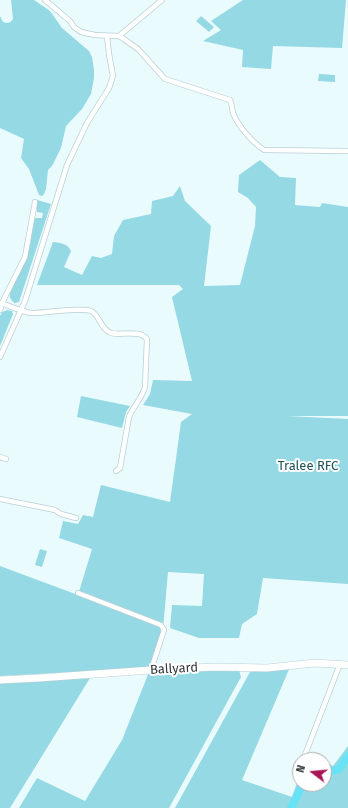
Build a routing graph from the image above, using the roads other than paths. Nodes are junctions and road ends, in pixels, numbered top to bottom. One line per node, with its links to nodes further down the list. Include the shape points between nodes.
1 (45, 0): 3 (street, via 81,32)
2 (162, 0): 4 (street)
3 (107, 36): 4 (street); 9 (street, via 113,76 67,165)
4 (119, 36): 5 (street, via 138,49 165,79 230,100 238,122 264,150)
5 (348, 151)
6 (35, 202): 7 (street, via 25,257)
7 (1, 303): 8 (street); 9 (street)
8 (0, 310)
9 (21, 310): 10 (street); 13 (street, via 31,313 91,311 101,325 111,333 145,337 143,392 129,417 120,468)
10 (0, 357)
11 (0, 457): 12 (street)
12 (6, 459)
13 (116, 470)
14 (0, 499): 15 (street, via 55,510)
15 (76, 518)
16 (78, 593): 19 (street, via 161,625 164,630)
17 (340, 664): 18 (street, Ballyard); 19 (street, Ballyard); 21 (street)
18 (348, 665)
19 (151, 670): 20 (street, Ballyard)
20 (0, 680)
21 (306, 752)

